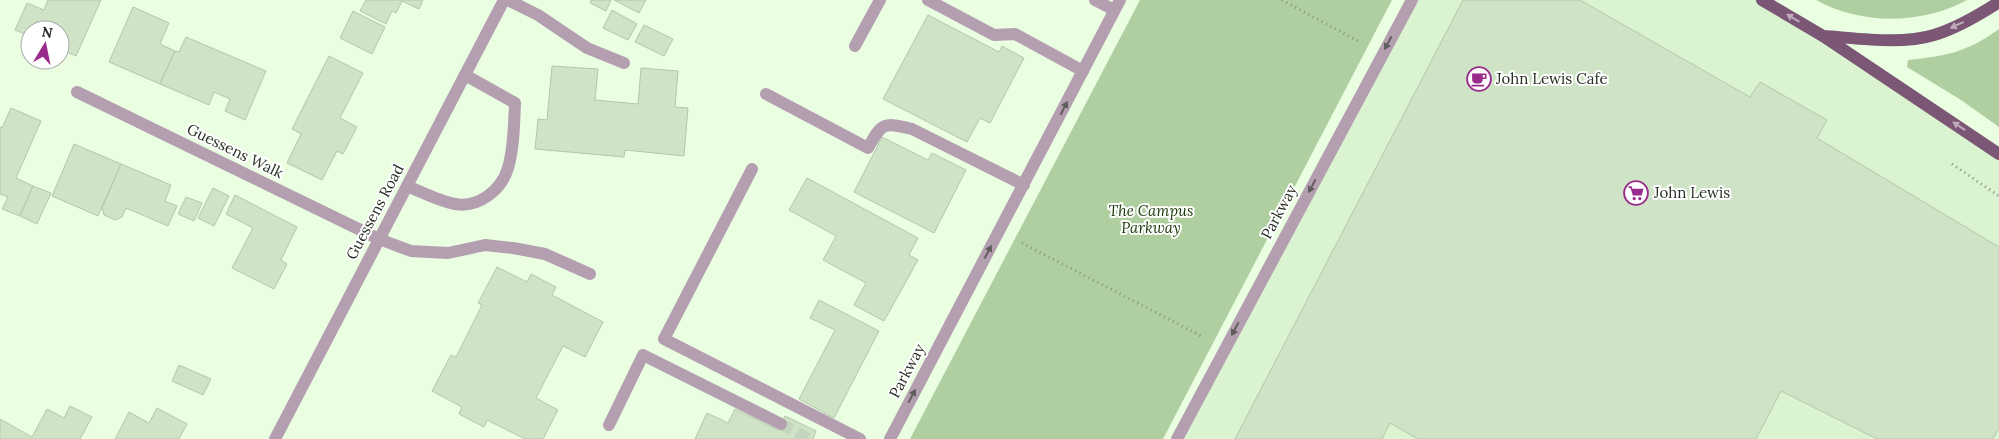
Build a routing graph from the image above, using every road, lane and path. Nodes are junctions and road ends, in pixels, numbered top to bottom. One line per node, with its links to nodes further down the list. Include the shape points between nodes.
1 (506, 0): 13 (street, via 538,15 587,48); 15 (street, Guessens Road)
2 (880, 0): 11 (street)
3 (928, 0): 14 (street, via 994,35 1015,34)
4 (1095, 0): 9 (street)
5 (1282, 0): 12 (path)
6 (1412, 0): 12 (street, Parkway, one-way to 12)
7 (1762, 0): 10 (main road, one-way to 7)
8 (1999, 2): 10 (main road, one-way to 10, via 1933,36 1893,40)
9 (1117, 5): 14 (street, Parkway)
10 (1823, 36): 18 (main road, one-way to 10)
11 (855, 46)
12 (1382, 55): 27 (street, Parkway, one-way to 27)
13 (624, 63)
14 (1083, 71): 21 (street, Parkway, one-way to 14)
15 (465, 75): 22 (street, Guessens Road); 22 (street, via 515,103 508,170 496,190 476,204 455,204)
16 (77, 92): 25 (street, Guessens Walk)
17 (766, 94): 21 (street, via 868,148 883,126 912,129)
18 (1999, 154)
19 (1952, 164): 23 (path)
20 (752, 169): 31 (street, via 664,339)
21 (1024, 185): 24 (street, Parkway)
22 (407, 186): 25 (street, Guessens Road)
23 (1999, 196)
24 (1000, 231): 27 (path); 32 (street, Parkway, one-way to 24)
25 (379, 239): 26 (street, Guessens Walk, via 411,251 448,253 485,245 513,248 545,254); 30 (street, Guessens Road)
26 (590, 274)
27 (1225, 348): 33 (street, Parkway)
28 (781, 424): 29 (street, via 642,355)
29 (608, 426)
30 (276, 439)
31 (860, 439)
32 (890, 439)
33 (1177, 439)

